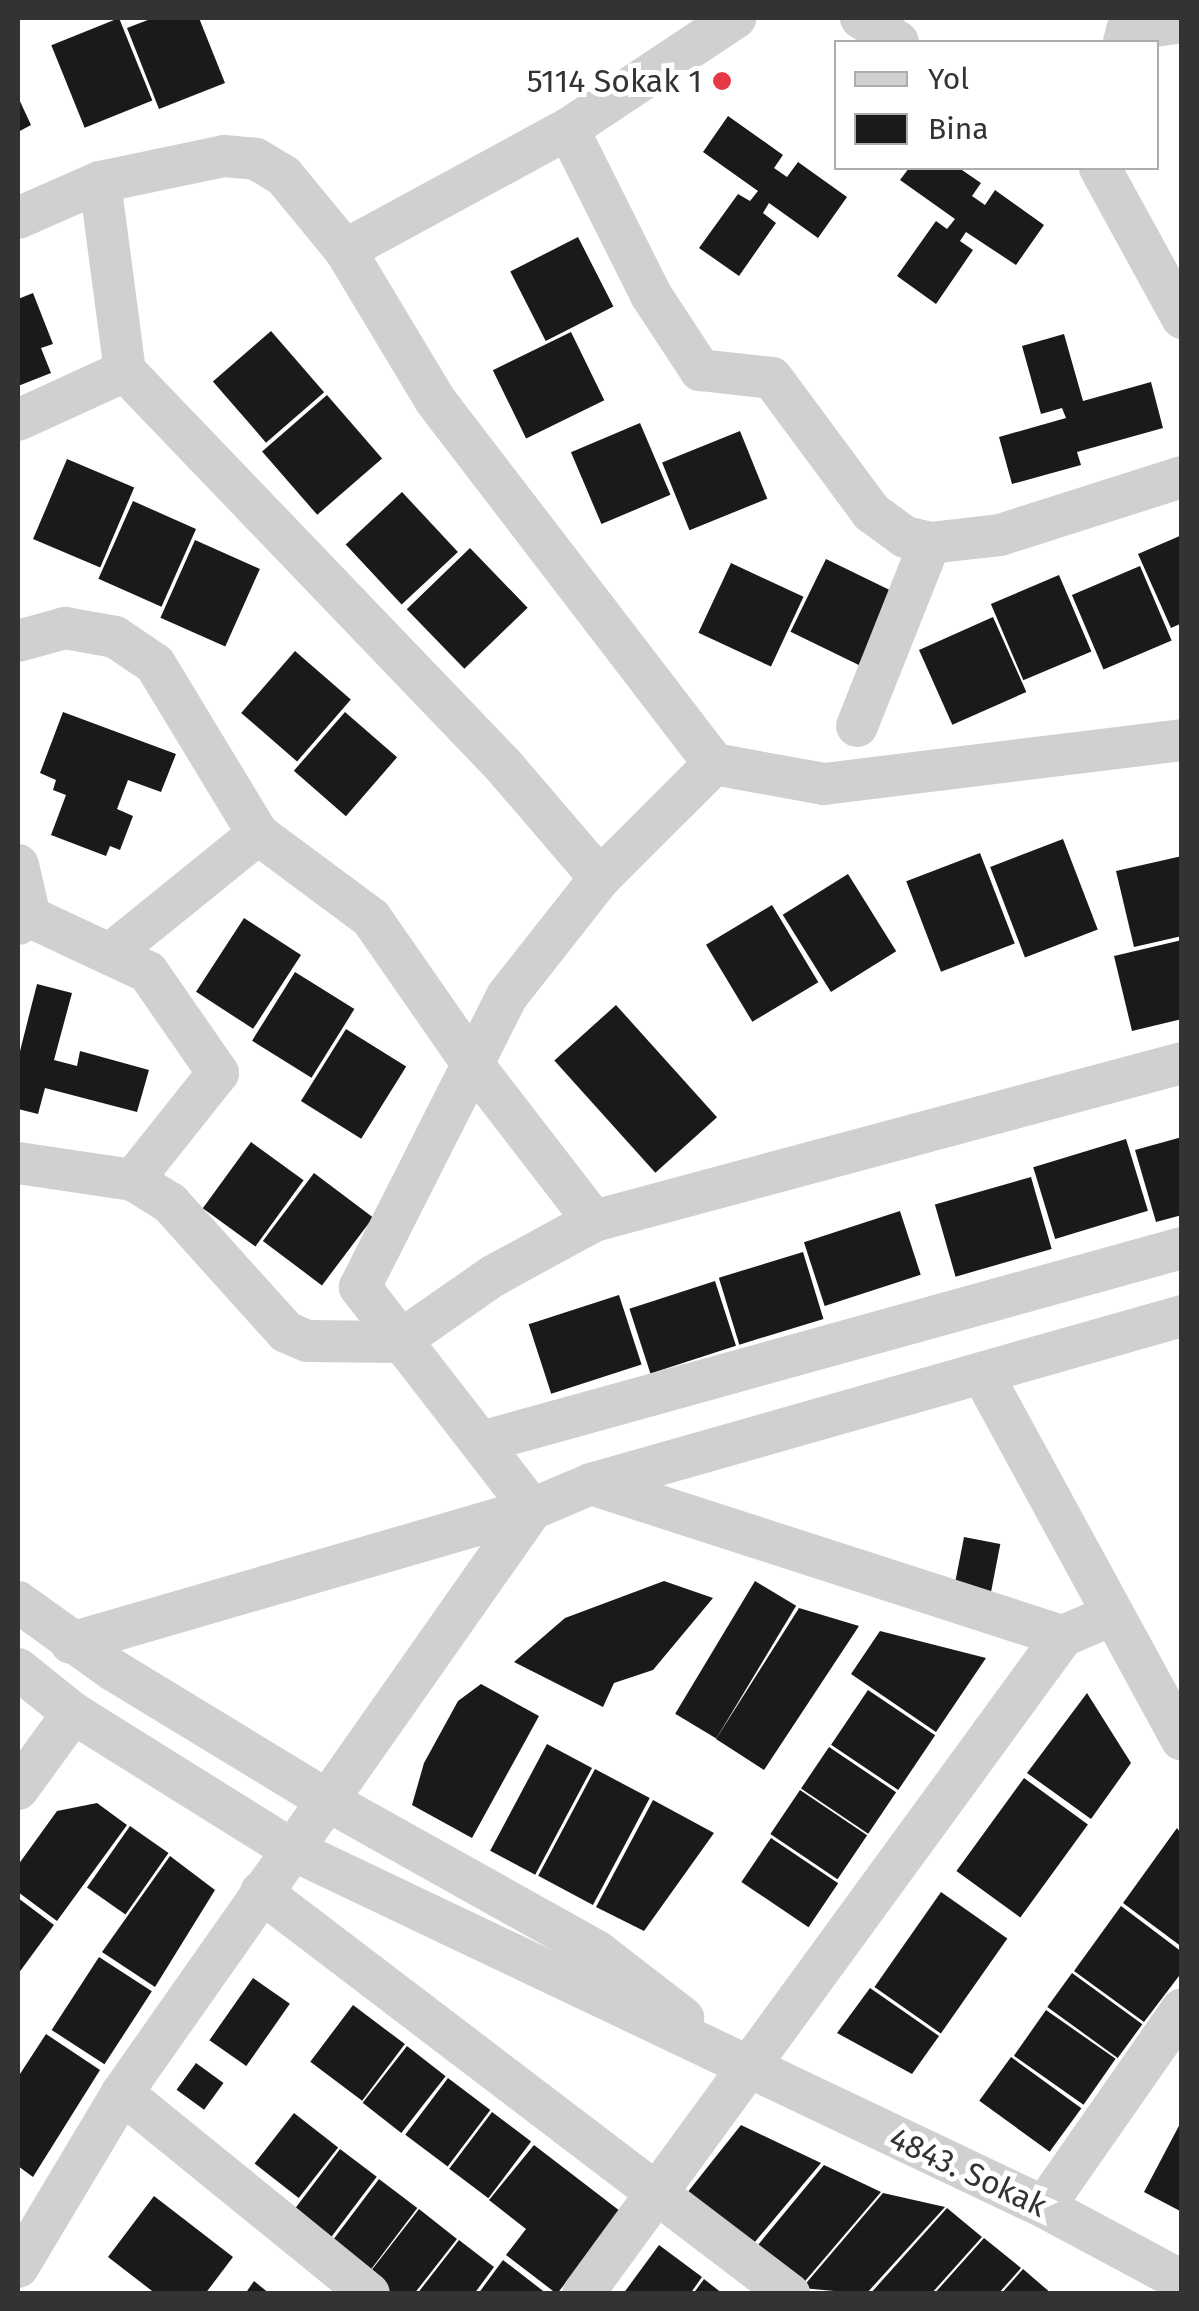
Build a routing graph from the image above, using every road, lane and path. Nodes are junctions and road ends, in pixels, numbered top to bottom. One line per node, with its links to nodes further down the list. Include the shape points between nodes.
1 (735, 18): 6 (street)
2 (861, 18): 5 (street)
3 (1182, 22): 4 (street)
4 (1124, 30)
5 (895, 40)
6 (568, 129): 10 (street); 15 (street, via 650,295 700,370 772,378 871,512 905,536)
7 (1101, 170): 11 (street)
8 (100, 182): 9 (street); 10 (street, via 224,156 256,159 284,176); 12 (street)
9 (18, 218)
10 (345, 250): 19 (street, via 434,400)
11 (1182, 318)
12 (125, 371): 13 (street); 22 (street, via 503,764)
13 (18, 420)
14 (1182, 477): 15 (street, via 1000,535)
15 (930, 543): 17 (street)
16 (18, 641): 20 (street, via 65,628 115,637 155,664)
17 (858, 726)
18 (1182, 740): 19 (street, via 824,784)
19 (714, 764): 22 (street)
20 (258, 834): 24 (street); 25 (street, via 371,918)
21 (18, 865): 23 (street)
22 (600, 878): 25 (street, via 506,996)
23 (24, 921): 24 (street)
24 (110, 954): 28 (street, via 148,972 218,1073)
25 (470, 1062): 29 (street); 32 (street, via 360,1286)
26 (1182, 1063): 29 (street)
27 (18, 1163): 28 (street)
28 (133, 1180): 32 (street, via 170,1203 286,1332 307,1342)
29 (594, 1221): 32 (street, via 492,1276)
30 (1182, 1248): 34 (street)
31 (1182, 1316): 33 (street)
32 (398, 1342): 34 (street)
33 (984, 1377): 35 (street); 38 (street)
34 (485, 1442): 36 (street)
35 (591, 1484): 36 (street); 39 (street)
36 (532, 1509): 40 (street); 45 (street)
37 (18, 1602): 40 (street)
38 (1112, 1615): 39 (street); 43 (street)
39 (1062, 1636): 49 (street)
40 (71, 1643): 45 (street)
41 (18, 1669): 42 (street)
42 (73, 1713): 44 (street); 46 (street)
43 (1182, 1740)
44 (18, 1789)
45 (330, 1802): 46 (street); 49 (street, via 598,1952)
46 (291, 1849): 47 (street); 49 (street)
47 (262, 1892): 50 (street); 51 (street)
48 (1182, 2010): 53 (street)
49 (750, 2070): 51 (street); 53 (street, 4843. Sokak)
50 (122, 2093): 52 (street); 56 (street)
51 (658, 2189): 57 (street); 58 (street)
52 (33, 2207): 54 (street)
53 (1044, 2207): 55 (street, 4843. Sokak)
54 (18, 2267)
55 (1182, 2280)
56 (369, 2294)
57 (583, 2294)
58 (789, 2294)

